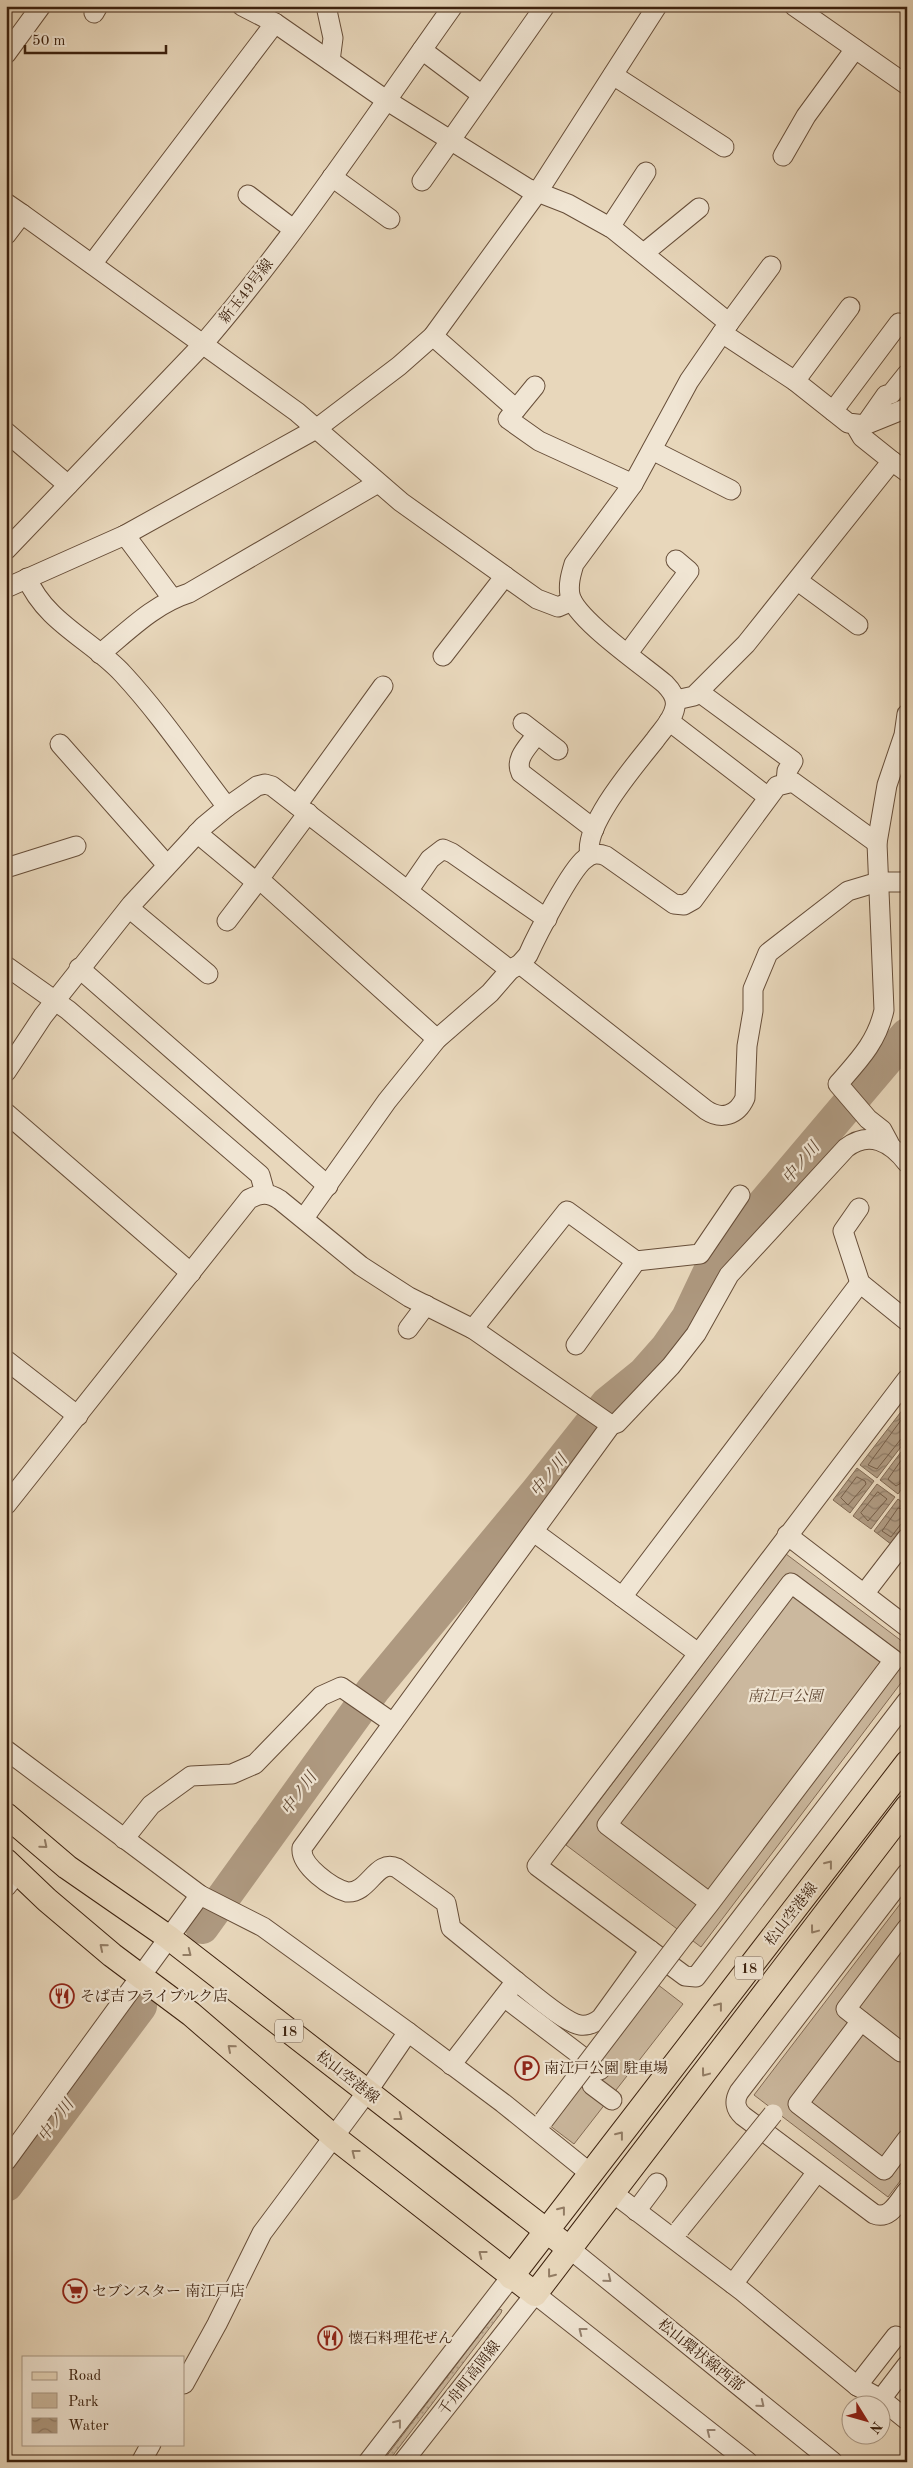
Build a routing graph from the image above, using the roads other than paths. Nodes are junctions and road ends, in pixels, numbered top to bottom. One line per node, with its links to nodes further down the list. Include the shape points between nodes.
1 (41, 6): 11 (street)
2 (242, 6): 8 (street)
3 (326, 6): 12 (street, via 333,38)
4 (453, 6): 10 (street, 新玉49号線)
5 (545, 6): 15 (street)
6 (658, 6): 13 (street)
7 (805, 9): 9 (street)
8 (275, 23): 12 (street); 33 (street)
9 (855, 49): 14 (street); 19 (street, via 806,116)
10 (422, 50): 15 (street); 16 (street, 新玉49号線)
11 (6, 54)
12 (330, 61): 16 (street)
13 (613, 75): 18 (street); 23 (street)
14 (907, 85)
15 (482, 95): 17 (street)
16 (386, 100): 17 (street); 21 (street, 新玉49号線)
17 (450, 140): 22 (street); 23 (street)
18 (724, 146)
19 (783, 156)
20 (646, 172): 29 (street)
21 (332, 177): 28 (street); 30 (street, 新玉49号線)
22 (422, 181)
23 (536, 193): 29 (street, via 568,204); 38 (street)
24 (248, 195): 30 (street)
25 (6, 203): 27 (street)
26 (699, 208): 32 (street)
27 (22, 214): 31 (street); 33 (street)
28 (390, 219)
29 (610, 228): 32 (street)
30 (293, 229): 39 (street, 新玉49号線)
31 (6, 235)
32 (644, 253): 37 (street)
33 (92, 264): 39 (street)
34 (771, 266): 37 (street)
35 (850, 307): 41 (street)
36 (899, 324): 45 (street)
37 (726, 328): 41 (street); 49 (street, via 694,373)
38 (433, 336): 44 (street); 47 (street, via 399,366)
39 (203, 344): 47 (street); 53 (street, 新玉49号線)
40 (907, 374): 46 (street)
41 (794, 381): 45 (street)
42 (535, 386): 44 (street)
43 (907, 408): 46 (street)
44 (516, 409): 52 (street, via 508,419 539,441)
45 (833, 411): 46 (street, via 848,423)
46 (860, 425): 50 (street, via 862,437)
47 (316, 428): 51 (street); 55 (street)
48 (6, 432): 53 (street)
49 (652, 450): 52 (street); 54 (street)
50 (899, 467): 60 (street)
51 (378, 483): 58 (street); 62 (street, via 189,593)
52 (633, 484): 63 (street, via 574,564 570,579)
53 (68, 485): 56 (street, 新玉49号線)
54 (731, 490)
55 (124, 535): 59 (street); 62 (street)
56 (6, 550)
57 (676, 560): 65 (street, via 690,571)
58 (505, 576): 63 (street, via 552,606); 67 (street)
59 (27, 578): 61 (street); 66 (street, via 31,589 46,608)
60 (798, 581): 64 (street); 69 (street, via 746,644)
61 (6, 588)
62 (172, 598): 66 (street)
63 (572, 601): 65 (street, via 581,615)
64 (858, 625)
65 (628, 653): 70 (street, via 665,684)
66 (100, 654): 77 (street, via 133,686)
67 (443, 656)
68 (383, 686): 78 (street)
69 (699, 692): 70 (street); 75 (street, via 793,761 787,771)
70 (676, 700): 72 (street)
71 (907, 714): 81 (street, via 904,735 886,785)
72 (669, 721): 76 (street); 79 (street)
73 (60, 744): 84 (street)
74 (558, 750): 79 (street, via 530,729 519,760 521,773)
75 (786, 782): 76 (street, via 777,786); 81 (street, via 800,786)
76 (768, 797): 83 (street, via 693,900 684,904 674,904 606,856)
77 (227, 807): 78 (street, via 265,784); 80 (street)
78 (302, 809): 86 (street); 88 (street)
79 (594, 828): 83 (street, via 589,844)
80 (197, 833): 84 (street); 86 (street)
81 (877, 843): 87 (street)
82 (76, 846): 85 (street)
83 (590, 855): 90 (street, via 577,868)
84 (167, 865): 89 (street)
85 (6, 868)
86 (258, 881): 91 (street); 97 (street)
87 (891, 882): 93 (street, via 848,891 768,953 753,989 746,1098 742,1106 723,1116 706,1110); 100 (street, via 884,1010 880,1029 866,1053 838,1084 868,1119 882,1130)
88 (408, 891): 90 (street, via 430,858 443,849); 93 (street)
89 (129, 908): 94 (street); 95 (street)
90 (547, 919): 93 (street, via 528,955)
91 (227, 921)
92 (6, 966): 96 (street)
93 (515, 967): 97 (street)
94 (80, 968): 96 (street); 102 (street)
95 (208, 974)
96 (55, 1001): 98 (street); 103 (street, via 260,1175)
97 (437, 1039): 102 (street)
98 (6, 1072)
99 (6, 1113): 108 (street)
100 (888, 1143): 101 (street); 116 (street, via 876,1139 863,1140 851,1144 841,1153 729,1274 696,1334 671,1366 617,1423)
101 (907, 1163)
102 (328, 1186): 106 (street)
103 (265, 1193): 106 (street); 108 (street, via 248,1200)
104 (740, 1195): 107 (street, via 700,1254)
105 (859, 1208): 109 (street, via 843,1231)
106 (304, 1218): 111 (street, via 417,1317)
107 (636, 1261): 111 (street, via 567,1211); 112 (street)
108 (191, 1273): 115 (street)
109 (860, 1283): 110 (street); 122 (street)
110 (907, 1321)
111 (478, 1323): 116 (street)
112 (576, 1345)
113 (6, 1360): 115 (street)
114 (907, 1379): 119 (street)
115 (78, 1416): 117 (street)
116 (606, 1428): 118 (street)
117 (6, 1505)
118 (534, 1532): 122 (street); 127 (street)
119 (787, 1535): 121 (street); 124 (street)
120 (907, 1538): 121 (street)
121 (864, 1594): 123 (street)
122 (622, 1597): 124 (street)
123 (907, 1627)
124 (698, 1653): 139 (street, via 537,1866)
125 (900, 1663): 136 (street); 136 (street, via 791,1583 607,1825)
126 (907, 1701): 139 (street, via 700,1975 686,1977)
127 (393, 1723): 132 (street, via 341,1687 321,1696 255,1764 232,1774 191,1776 151,1805); 141 (street, via 304,1843 302,1859 325,1879 350,1893 363,1888 382,1868 397,1868 446,1903 452,1928)
128 (6, 1750): 132 (street)
129 (907, 1763): 156 (main road, 松山空港線 / 18, one-way to 129)
130 (907, 1807): 159 (main road, 松山空港線 / 18, one-way to 159)
131 (6, 1815): 138 (main road, 松山空港線 / 18, one-way to 138, via 67,1867)
132 (124, 1839): 135 (street)
133 (10, 1873): 140 (main road, one-way to 133)
134 (907, 1873): 155 (street, via 737,2097 741,2114)
135 (212, 1902): 138 (street); 144 (street, via 263,1928)
136 (710, 1903): 147 (street, bridge)
137 (907, 1928): 143 (street, via 846,2009)
138 (168, 1937): 140 (street); 148 (main road, 松山空港線 / 18, one-way to 148)
139 (650, 1950): 141 (street, via 601,2018 588,2025 569,2020)
140 (141, 1975): 152 (main road, one-way to 140, via 192,2014); 154 (street)
141 (516, 1981): 142 (street)
142 (504, 1997): 146 (street); 147 (street)
143 (861, 2020): 145 (street); 150 (street)
144 (408, 2032): 146 (street); 148 (street)
145 (905, 2053)
146 (451, 2065): 151 (street)
147 (588, 2076): 149 (street); 151 (street, bridge)
148 (367, 2092): 152 (street); 161 (main road, 松山空港線 / 18, one-way to 161)
149 (612, 2100)
150 (798, 2104): 153 (street, via 884,2170); 162 (street, bridge, via 773,2114 713,2179)
151 (540, 2125): 156 (street)
152 (334, 2137): 164 (main road, one-way to 152); 169 (street, via 262,2233)
153 (907, 2139)
154 (6, 2161)
155 (817, 2172): 158 (street, via 880,2216 890,2212); 165 (street)
156 (591, 2174): 161 (main road, 松山空港線 / 18, one-way to 156)
157 (657, 2183): 160 (street)
158 (907, 2191)
159 (613, 2194): 160 (street); 163 (main road, 松山空港線 / 18)
160 (636, 2211): 162 (street)
161 (547, 2231): 163 (main road, 松山空港線 / 18); 164 (main road, 松山空港線 / 18)
162 (677, 2234): 165 (street)
163 (570, 2248): 166 (main road, 松山空港線 / 18, one-way to 166); 180 (street, 松山環状線西部, one-way to 180)
164 (511, 2277): 166 (main road); 177 (street, 千舟町高岡線, one-way to 164)
165 (733, 2284): 170 (street)
166 (535, 2294): 178 (street, 千舟町高岡線); 179 (street, one-way to 166)
167 (896, 2336): 170 (street)
168 (907, 2365): 172 (street)
169 (185, 2382)
170 (857, 2386): 171 (street)
171 (875, 2396)
172 (883, 2396)
173 (890, 2406): 174 (street)
174 (907, 2420)
175 (150, 2446): 176 (street)
176 (141, 2462)
177 (368, 2462)
178 (404, 2462)
179 (748, 2462)
180 (833, 2462)

